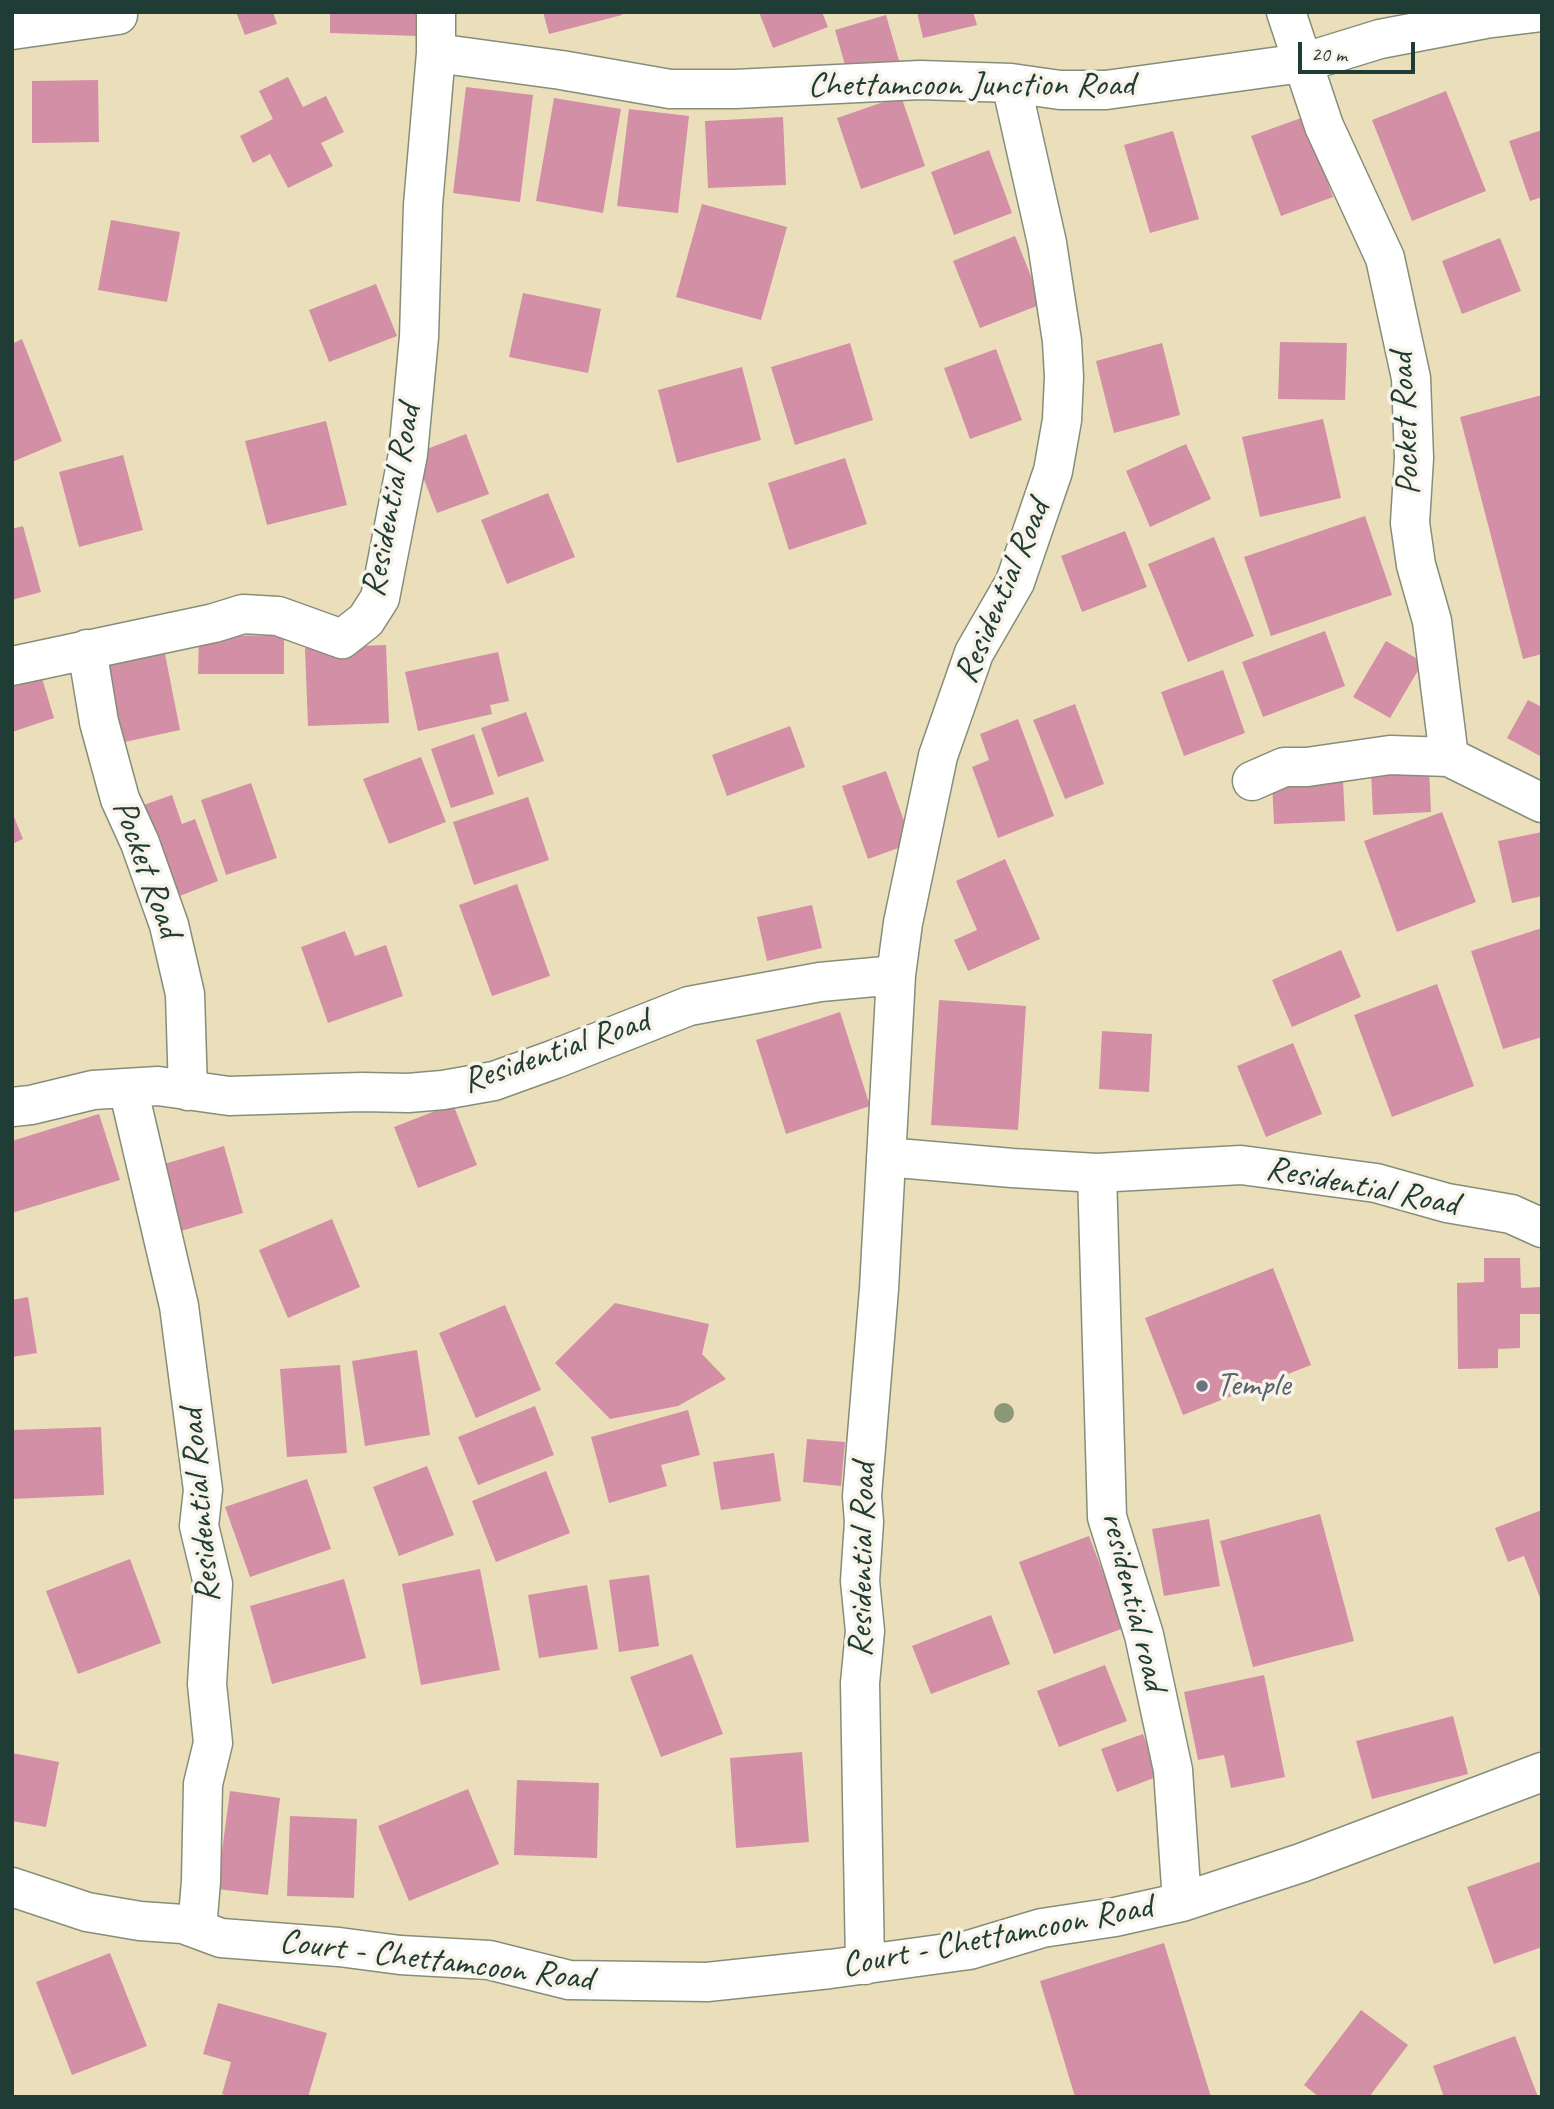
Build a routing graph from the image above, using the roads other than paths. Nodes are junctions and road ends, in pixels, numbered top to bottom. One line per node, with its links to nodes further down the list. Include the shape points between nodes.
1 (118, 12): 5 (street)
2 (436, 12): 6 (street)
3 (1286, 12): 7 (street, Pocket Road)
4 (1542, 12): 7 (street, Chettamcoon Junction Road, via 1380,39)
5 (12, 30)
6 (436, 53): 8 (street, Chettamcoon Junction Road, via 670,89 920,80); 9 (street, Residential Road, via 412,419 380,598 366,620 341,639 278,616 243,614)
7 (1302, 64): 8 (street, Chettamcoon Junction Road, via 1107,90); 11 (street, Pocket Road, via 1324,126 1385,258 1411,379 1410,523 1432,621)
8 (1010, 83): 14 (street, Residential Road, via 1047,243 1062,341 1062,421 1053,471 1015,582 974,653 938,756)
9 (87, 649): 10 (street, Residential Road); 16 (street, Pocket Road, via 99,722 120,799 169,925 186,994)
10 (12, 666)
11 (1449, 757): 12 (street, via 1390,755 1284,767); 13 (street)
12 (1252, 781)
13 (1542, 803)
14 (896, 975): 16 (street, Residential Road, via 820,982 689,1006 494,1081 443,1090 229,1096); 18 (street, Residential Road)
15 (128, 1088): 16 (street, Residential Road); 17 (street, Residential Road, via 93,1090); 24 (street, Residential Road, via 179,1306 202,1490 199,1527 213,1584 207,1684 213,1743 203,1784 201,1881)
16 (188, 1091)
17 (12, 1107)
18 (886, 1157): 19 (street, Residential Road); 25 (street, Residential Road, via 862,1496)
19 (1097, 1173): 20 (street, Residential Road, via 1241,1165 1286,1170 1376,1183 1447,1203 1511,1214); 23 (street, residential road, via 1107,1517 1144,1635 1173,1770)
20 (1542, 1228)
21 (1542, 1772): 23 (street, Court - Chettamcoon Road, via 1301,1863)
22 (12, 1887): 24 (street, Court - Chettamcoon Road, via 87,1912)
23 (1182, 1902): 25 (street, Court - Chettamcoon Road, via 1042,1928 970,1950)
24 (190, 1926): 25 (street, Court - Chettamcoon Road, via 221,1938 489,1960 569,1980 707,1982)
25 (865, 1965)

